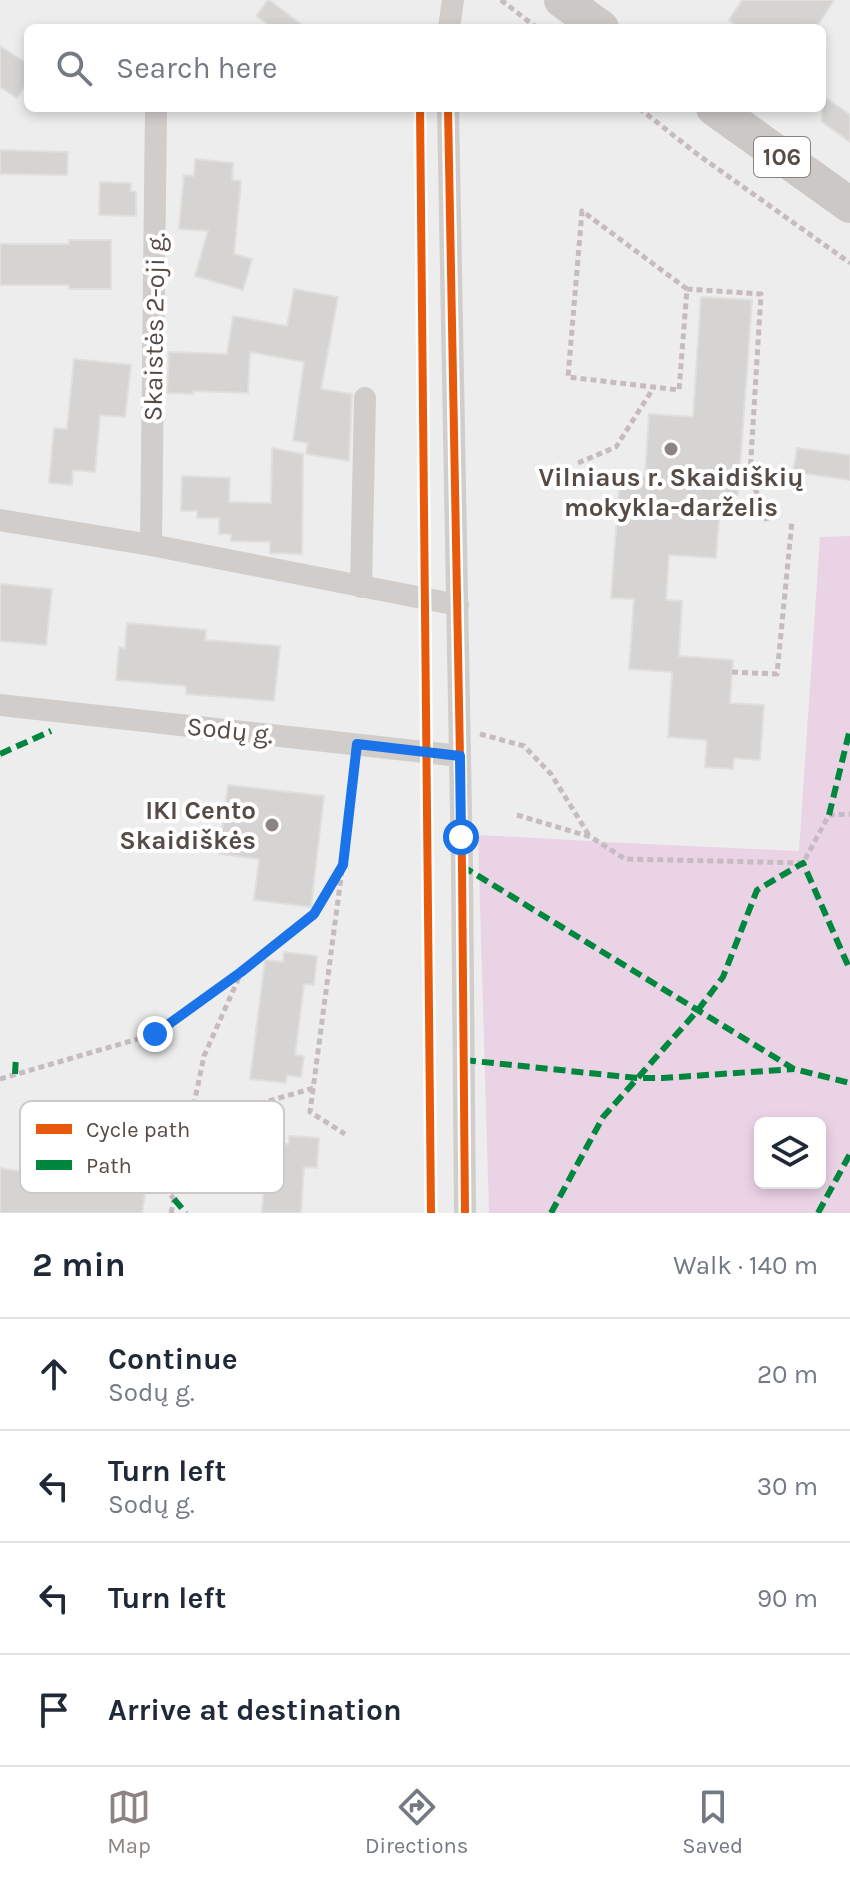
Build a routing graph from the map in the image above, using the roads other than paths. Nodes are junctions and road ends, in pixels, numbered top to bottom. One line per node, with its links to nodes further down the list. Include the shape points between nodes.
1 (453, 0): 3 (street)
2 (562, 0): 4 (main road)
3 (449, 24)
4 (595, 24)
5 (156, 112): 11 (street, Skaistės 2-oji g.)
6 (448, 112): 13 (street)
7 (720, 112): 8 (main road, 106)
8 (850, 205)
9 (365, 398): 12 (street)
10 (0, 520): 11 (street)
11 (151, 545): 12 (street)
12 (361, 587): 13 (street)
13 (458, 605): 15 (street)
14 (0, 705): 15 (street, Sodų g.)
15 (460, 756): 16 (street)
16 (465, 1213)

